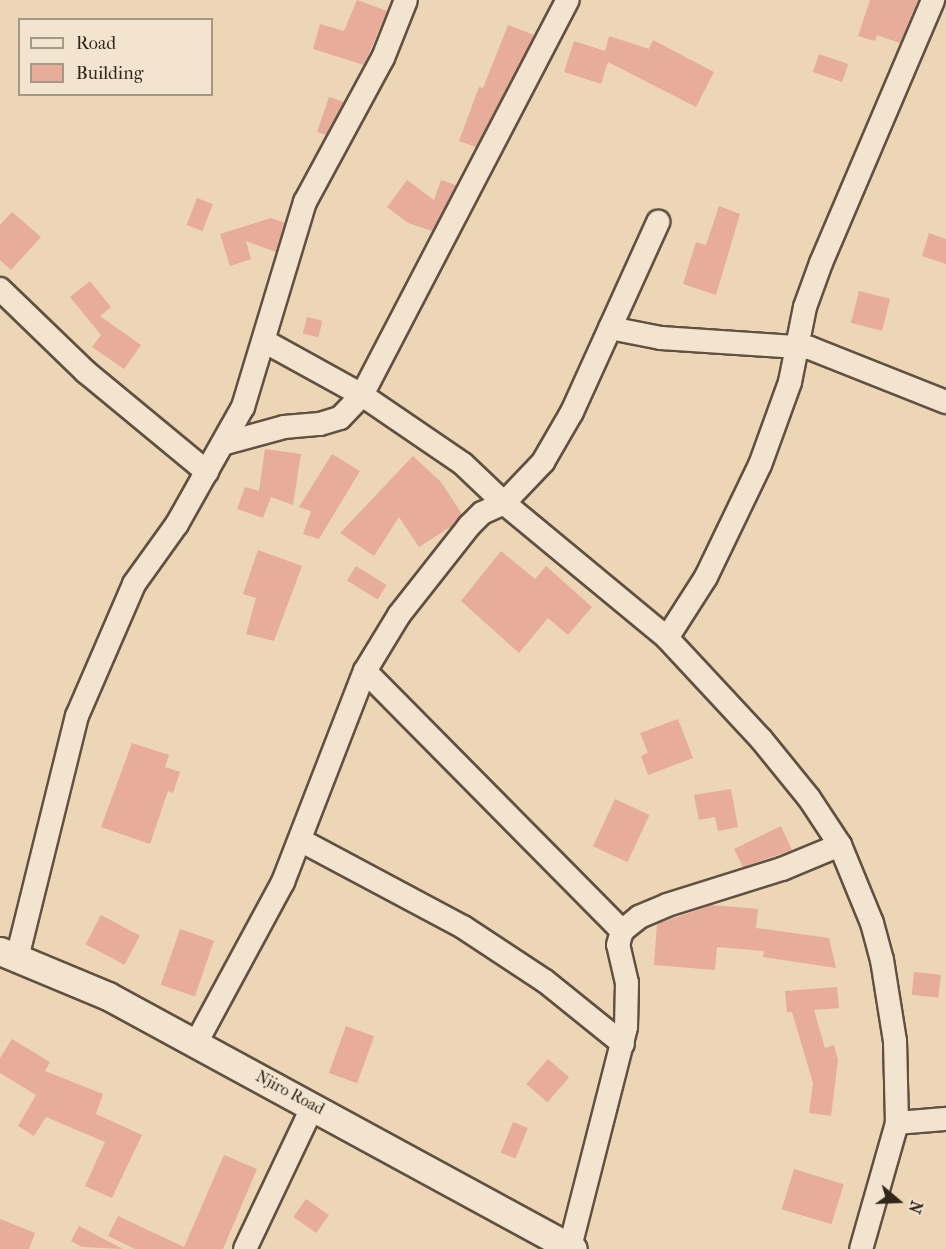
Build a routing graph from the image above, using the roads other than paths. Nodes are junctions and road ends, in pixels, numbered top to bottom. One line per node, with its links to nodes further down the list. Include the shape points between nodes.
1 (406, 0): 7 (street, via 383,58 305,202)
2 (568, 0): 9 (street)
3 (933, 0): 8 (street, via 821,263)
4 (658, 222): 6 (street)
5 (0, 289): 12 (street, via 86,372)
6 (610, 328): 8 (street, via 684,340); 13 (street, via 572,412 543,462)
7 (264, 341): 9 (street); 11 (street, via 243,408)
8 (797, 346): 10 (street, via 846,359); 14 (street, via 790,382 760,465 706,577)
9 (362, 395): 11 (street, via 340,418 284,427); 13 (street, via 463,464)
10 (946, 402)
11 (226, 443): 12 (street)
12 (207, 472): 19 (street, via 177,524 134,584 78,716)
13 (504, 503): 14 (street); 15 (street, via 482,513 450,548 399,615)
14 (667, 638): 17 (street, via 761,739 809,798)
15 (365, 671): 16 (street); 18 (street)
16 (300, 840): 20 (street, via 264,919); 21 (street, via 463,927 545,981)
17 (840, 845): 18 (street, via 782,869 667,905 639,917); 24 (street, via 872,923 882,960 895,1041)
18 (622, 931): 21 (street, via 618,945 628,997)
19 (8, 954): 20 (street, Njiro Road, via 108,996)
20 (196, 1043): 22 (street, Njiro Road)
21 (623, 1044): 25 (street)
22 (313, 1106): 25 (street, Njiro Road); 26 (street)
23 (946, 1119): 24 (street)
24 (897, 1123): 27 (street)
25 (572, 1248)
26 (245, 1249)
27 (861, 1249)

